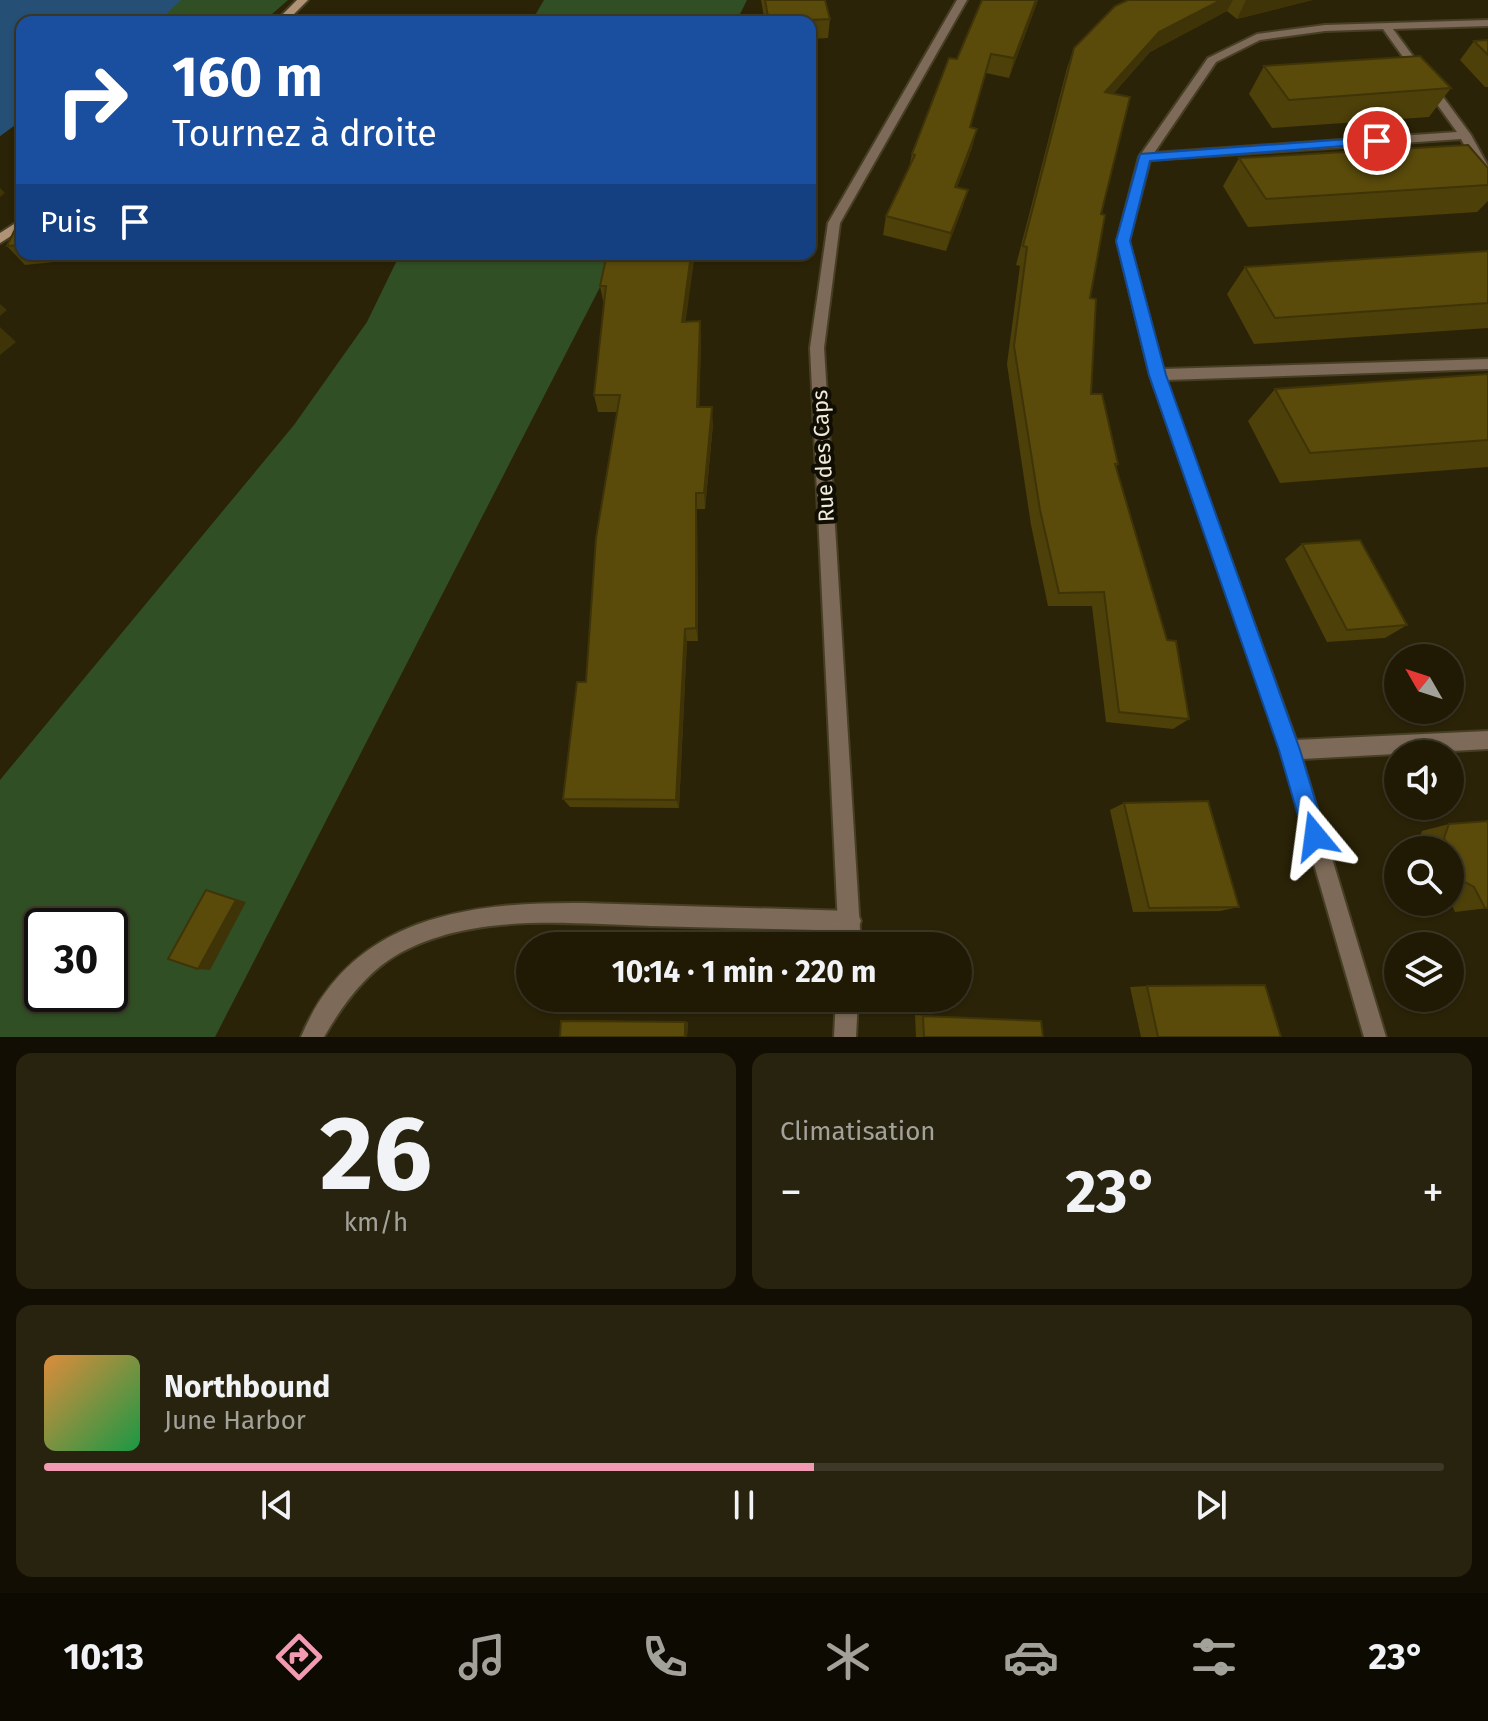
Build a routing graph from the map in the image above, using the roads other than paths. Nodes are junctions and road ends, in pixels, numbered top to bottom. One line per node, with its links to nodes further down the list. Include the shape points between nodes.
1 (303, 0): 3 (street)
2 (962, 0): 13 (street, Rue des Caps, via 834,223 817,348)
3 (286, 16)
4 (1488, 23): 5 (street)
5 (1385, 25): 6 (street); 7 (street, via 1257,37 1212,60)
6 (1465, 135): 7 (street); 8 (street)
7 (1145, 157): 10 (street, via 1123,241)
8 (1488, 177)
9 (1488, 364): 10 (street)
10 (1157, 375): 12 (street)
11 (1488, 740): 12 (street)
12 (1290, 750): 18 (street)
13 (851, 921): 14 (street, Rue des Caps); 16 (street, via 557,913 456,921 395,944 365,966 329,1005)
14 (851, 932)
15 (846, 1012): 17 (street)
16 (312, 1037)
17 (845, 1037)
18 (1375, 1037)

